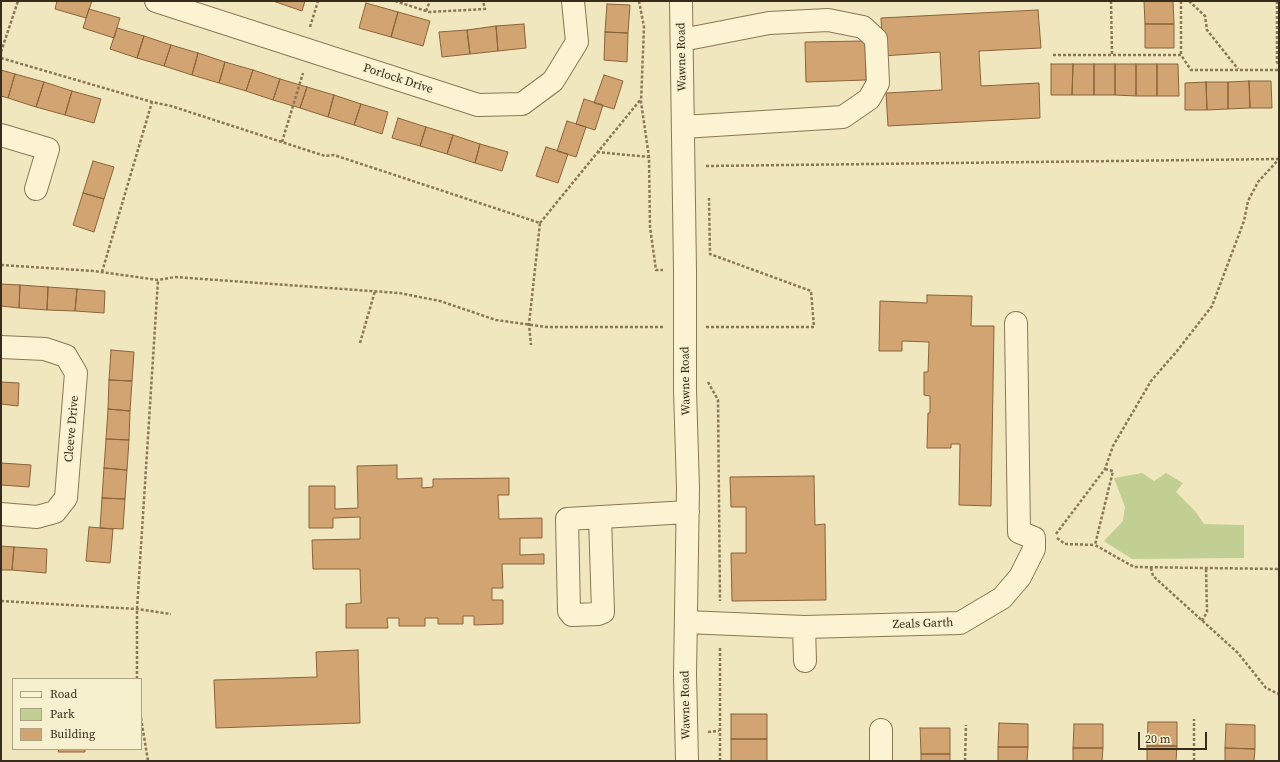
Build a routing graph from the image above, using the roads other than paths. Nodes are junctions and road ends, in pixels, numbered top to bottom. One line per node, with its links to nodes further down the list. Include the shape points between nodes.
1 (156, 1): 2 (street, Porlock Drive, via 478,105 522,104 553,81 577,42)
2 (573, 1)
3 (681, 1): 4 (street, Wawne Road)
4 (682, 40): 5 (street, Wawne Road); 5 (street, via 770,23 828,20 863,27 876,39 878,83 869,99 843,117)
5 (683, 127): 10 (street, Wawne Road, bridge)
6 (1, 135): 7 (street, via 48,149)
7 (36, 189)
8 (1016, 323): 14 (street, Zeals Garth, via 1019,532 1034,538 1034,549 1020,577 1002,598 960,623)
9 (1, 347): 11 (street, Cleeve Drive, via 45,349 66,356 76,373 66,498 55,512 37,517)
10 (688, 512): 12 (street); 13 (street, Wawne Road)
11 (1, 514)
12 (600, 517): 12 (street, via 567,519 569,611 572,615 603,612)
13 (686, 622): 14 (street, Zeals Garth); 17 (street, Wawne Road)
14 (804, 627): 15 (street)
15 (805, 661)
16 (881, 730): 18 (street)
17 (687, 761)
18 (881, 761)

